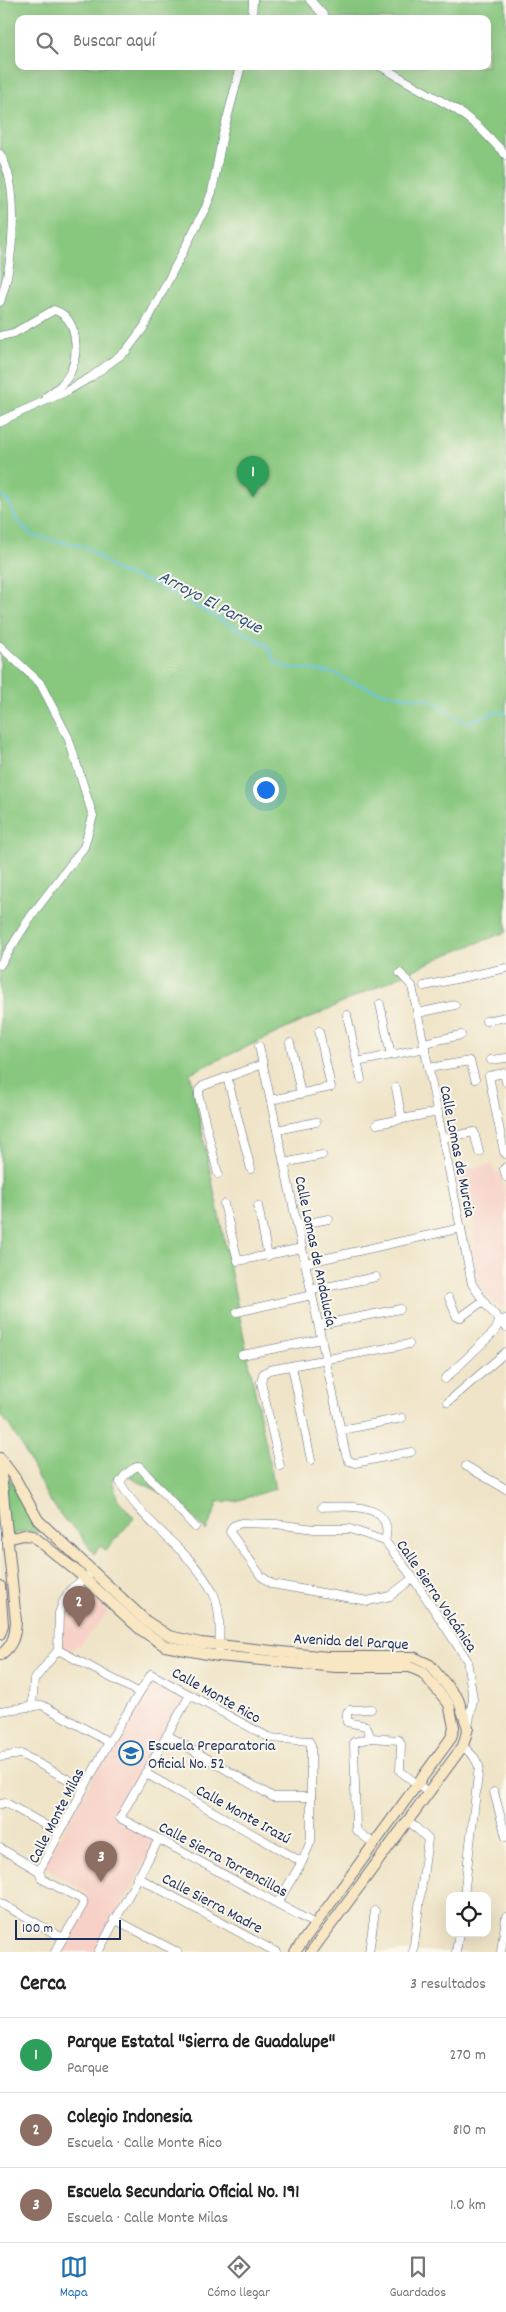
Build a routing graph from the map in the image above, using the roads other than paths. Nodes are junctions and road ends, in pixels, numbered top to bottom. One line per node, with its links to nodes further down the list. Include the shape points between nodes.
1 (253, 0): 3 (street)
2 (310, 0): 4 (street)
3 (252, 15)
4 (324, 15)
5 (240, 70): 11 (street, via 212,192 144,327 114,362 65,392)
6 (387, 70): 8 (street, via 457,110)
7 (0, 154): 9 (street, via 11,187 12,254)
8 (506, 154)
9 (0, 302)
10 (0, 336): 11 (street, via 14,333 54,310 68,320 75,336 71,371 63,384)
11 (40, 402): 12 (street)
12 (0, 421)
13 (0, 646): 14 (street, via 40,683 68,738 93,816 84,847 31,916)
14 (0, 965)
15 (506, 968): 17 (street)
16 (400, 973): 20 (street, Calle Lomas de Murcia, via 412,986)
17 (424, 986)
18 (380, 1004): 29 (street)
19 (455, 1005): 20 (street)
20 (418, 1013): 27 (street, Calle Lomas de Murcia)
21 (347, 1015): 32 (street)
22 (506, 1017): 23 (street)
23 (486, 1021)
24 (319, 1030): 40 (street, via 331,1085)
25 (461, 1035): 27 (street)
26 (290, 1043): 40 (street)
27 (425, 1045): 29 (street); 34 (street, Calle Lomas de Murcia)
28 (259, 1046): 33 (street, Calle Lomas de Andalucía)
29 (390, 1055): 32 (street)
30 (506, 1058): 31 (street)
31 (491, 1060)
32 (357, 1062): 36 (street)
33 (262, 1064): 35 (street); 41 (street, Calle Lomas de Andalucía)
34 (429, 1068): 37 (street, via 470,1062); 42 (street, Calle Lomas de Murcia)
35 (227, 1077): 55 (street); 56 (street, via 199,1090)
36 (361, 1079)
37 (475, 1079)
38 (506, 1082): 44 (street, via 504,1073 489,1076)
39 (396, 1088): 45 (street)
40 (301, 1094): 41 (street)
41 (270, 1100): 48 (street, Calle Lomas de Andalucía)
42 (438, 1112): 45 (street); 49 (street, Calle Lomas de Murcia)
43 (506, 1112): 44 (street)
44 (496, 1114): 51 (street)
45 (402, 1119): 47 (street)
46 (316, 1122): 48 (street)
47 (377, 1124)
48 (277, 1130): 53 (street, Calle Lomas de Andalucía)
49 (443, 1138): 50 (street, via 474,1132); 62 (street, Calle Lomas de Murcia)
50 (479, 1152)
51 (506, 1154)
52 (322, 1155): 53 (street)
53 (284, 1163): 61 (street, Calle Lomas de Andalucía)
54 (506, 1166): 57 (street)
55 (251, 1169)
56 (218, 1174)
57 (506, 1177)
58 (224, 1204): 64 (street, via 236,1259 243,1261)
59 (258, 1206): 64 (street)
60 (329, 1219): 61 (street)
61 (297, 1226): 63 (street, Calle Lomas de Andalucía)
62 (460, 1228): 65 (street); 69 (street, Calle Lomas de Murcia, via 472,1284)
63 (302, 1248): 64 (street); 65 (street, Calle Lomas de Andalucía)
64 (268, 1256)
65 (305, 1263): 67 (street, Calle Lomas de Andalucía)
66 (376, 1276): 67 (street)
67 (312, 1293): 71 (street); 73 (street, Calle Lomas de Andalucía)
68 (449, 1298): 69 (street, via 457,1317)
69 (483, 1301): 72 (street, Calle Lomas de Murcia)
70 (400, 1309): 73 (street)
71 (237, 1312)
72 (503, 1319): 74 (street, Calle Lomas de Murcia); 81 (street, via 495,1331)
73 (319, 1325): 75 (street, Calle Lomas de Andalucía)
74 (506, 1327)
75 (322, 1339): 78 (street); 79 (street, Calle Lomas de Andalucía)
76 (409, 1344): 79 (street)
77 (506, 1352): 82 (street)
78 (242, 1355)
79 (327, 1359): 80 (street); 84 (street, Calle Lomas de Andalucía)
80 (292, 1366): 87 (street); 89 (street, via 269,1370 262,1374 261,1382)
81 (445, 1379)
82 (448, 1402)
83 (402, 1418): 84 (street)
84 (342, 1430): 85 (street, Calle Lomas de Andalucía, via 349,1461 354,1463)
85 (411, 1452)
86 (0, 1458): 96 (street, Avenida del Parque, via 38,1520)
87 (311, 1460)
88 (0, 1464): 94 (street)
89 (280, 1466)
90 (466, 1466): 91 (street)
91 (506, 1489)
92 (322, 1507): 95 (street, via 352,1505 374,1512 386,1523)
93 (196, 1528): 101 (street, via 140,1466 120,1482 136,1505 196,1567 214,1594)
94 (7, 1539): 96 (street, Avenida del Parque, via 24,1534 33,1536); 98 (street)
95 (385, 1541): 97 (street, Calle Sierra Volcánica); 97 (street, Calle Sierra Volcánica, via 350,1529 276,1524 241,1523 233,1526 230,1532 261,1576 272,1584 368,1601 390,1596)
96 (89, 1575): 101 (street, Avenida del Parque, via 169,1636); 102 (street, via 72,1588 58,1614); 104 (street, Avenida del Parque, via 140,1629 165,1646)
97 (413, 1578): 112 (street, Calle Sierra Volcánica, via 467,1660 474,1699)
98 (13, 1580): 99 (street); 103 (street, via 15,1638)
99 (0, 1584): 100 (street)
100 (0, 1634)
101 (219, 1645): 104 (street); 105 (street, Avenida del Parque)
102 (58, 1650): 107 (street); 109 (street, via 34,1680)
103 (0, 1655)
104 (218, 1656): 105 (street, Avenida del Parque)
105 (336, 1662): 112 (street, Avenida del Parque, via 413,1656 430,1665 458,1700); 119 (street, Avenida del Parque, via 410,1667 423,1674 449,1704 454,1727 451,1738)
106 (151, 1674): 107 (street, Calle Monte Milas); 108 (street, Calle Monte Rico)
107 (138, 1692): 115 (street, Calle Monte Milas)
108 (190, 1695): 113 (street); 123 (street, Calle Monte Rico, via 270,1738 309,1740 312,1745)
109 (32, 1707): 111 (street); 115 (street, via 42,1705)
110 (371, 1709): 114 (street, via 350,1710 347,1722 366,1726)
111 (0, 1711)
112 (468, 1728): 116 (street)
113 (167, 1735): 118 (street); 123 (street, via 273,1797)
114 (371, 1738): 119 (street, via 399,1740 400,1771); 129 (street, via 354,1742 356,1830)
115 (109, 1742): 120 (street, Calle Monte Milas)
116 (463, 1746): 122 (street); 134 (street, via 479,1766)
117 (0, 1757): 120 (street, via 21,1754)
118 (145, 1773): 128 (street, Calle Sierra Torrencillas, via 120,1818); 131 (street, Calle Monte Irazú)
119 (416, 1785): 122 (street); 129 (street, Avenida del Parque)
120 (84, 1788): 126 (street, Calle Monte Milas)
121 (494, 1792): 127 (street)
122 (429, 1793): 148 (street)
123 (312, 1797): 131 (street, Calle Monte Rico, via 312,1842)
124 (0, 1804): 126 (street, via 6,1803)
125 (412, 1824): 150 (street, via 428,1839)
126 (59, 1833): 132 (street, Calle Monte Milas)
127 (506, 1837)
128 (159, 1839): 133 (street); 135 (street, Calle Sierra Torrencillas)
129 (374, 1844): 140 (street, Avenida del Parque)
130 (0, 1848): 132 (street)
131 (302, 1862): 135 (street, Calle Monte Rico)
132 (39, 1871): 142 (street, Calle Monte Milas, via 42,1879 83,1900)
133 (137, 1877): 139 (street); 146 (street, Calle Sierra Madre)
134 (464, 1892)
135 (278, 1902): 140 (street, Calle Sierra Torrencillas)
136 (0, 1903): 142 (street)
137 (375, 1911): 149 (street)
138 (506, 1917): 152 (street)
139 (114, 1919): 144 (street); 145 (street)
140 (315, 1924): 147 (street, Avenida del Parque)
141 (458, 1937): 151 (street)
142 (63, 1938): 143 (street, Calle Monte Milas)
143 (55, 1952)
144 (98, 1952)
145 (177, 1952)
146 (276, 1952)
147 (295, 1952)
148 (311, 1952)
149 (369, 1952)
150 (413, 1952)
151 (456, 1952)
152 (501, 1952)

